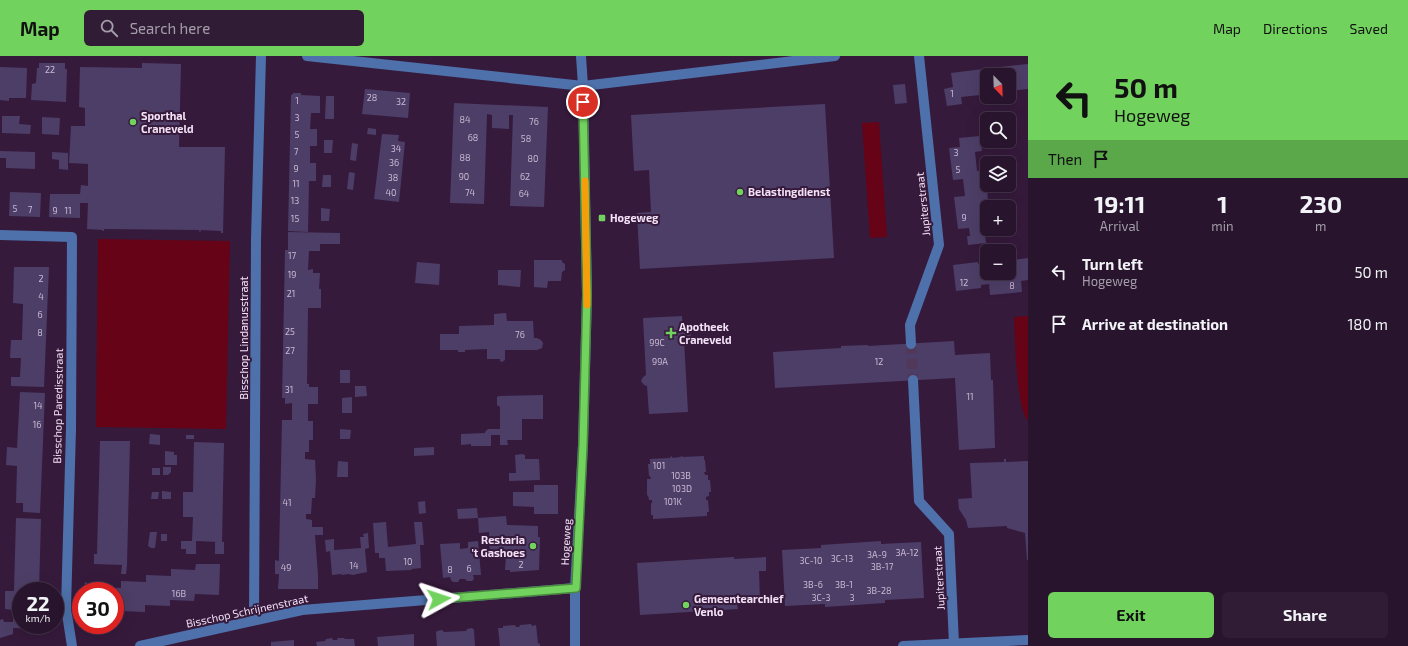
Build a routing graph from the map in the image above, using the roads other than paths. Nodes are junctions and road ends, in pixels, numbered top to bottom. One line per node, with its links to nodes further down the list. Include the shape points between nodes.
1 (261, 56): 11 (street, Bisschop Lindanusstraat, via 256,238)
2 (307, 56): 6 (street)
3 (580, 56): 6 (street, Hogeweg)
4 (835, 56): 6 (street)
5 (919, 56): 8 (street, Jupiterstraat, via 939,245 910,325)
6 (583, 86): 10 (street, Hogeweg, via 587,294)
7 (0, 236): 14 (street, Bisschop Paredisstraat, via 72,237 71,429 66,608)
8 (911, 344)
9 (913, 380): 13 (street, Jupiterstraat, via 919,501 949,534)
10 (576, 588): 11 (street, Bisschop Schrijnenstraat, via 302,610); 16 (street, Hogeweg)
11 (254, 620): 15 (street, Bisschop Schrijnenstraat)
12 (1028, 640): 13 (street)
13 (954, 644): 17 (street)
14 (72, 646)
15 (140, 646)
16 (575, 646)
17 (903, 646)

